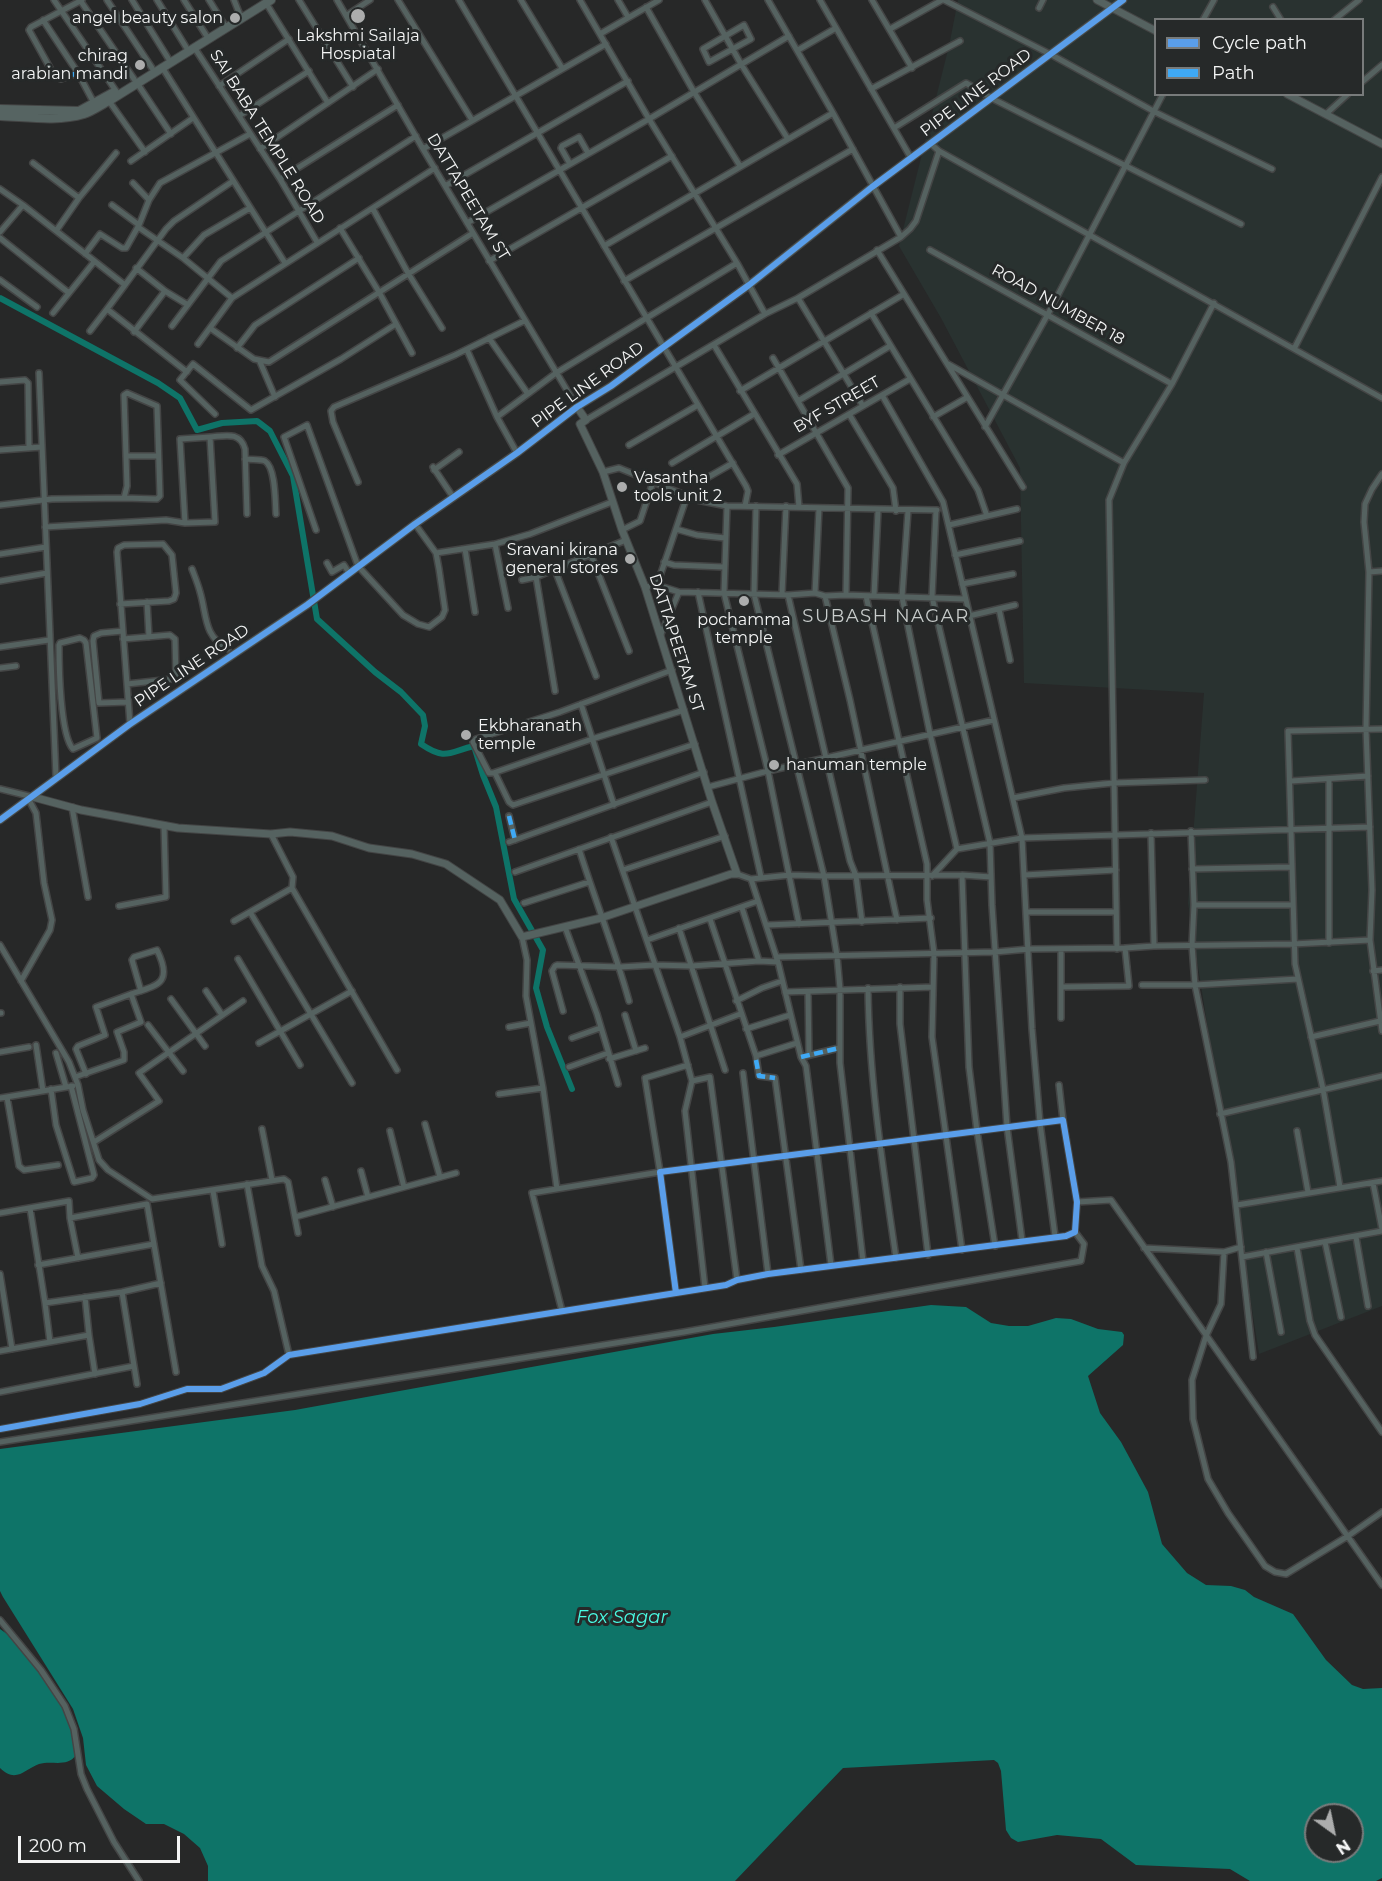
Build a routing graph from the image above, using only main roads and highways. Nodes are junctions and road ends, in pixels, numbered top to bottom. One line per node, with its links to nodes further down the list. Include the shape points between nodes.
1 (267, 1): 2 (main road); 2 (main road)
2 (193, 45): 3 (main road); 3 (main road)
3 (136, 81): 4 (main road, via 79,111); 5 (main road, via 87,113 71,117)
4 (0, 109)
5 (0, 116)

